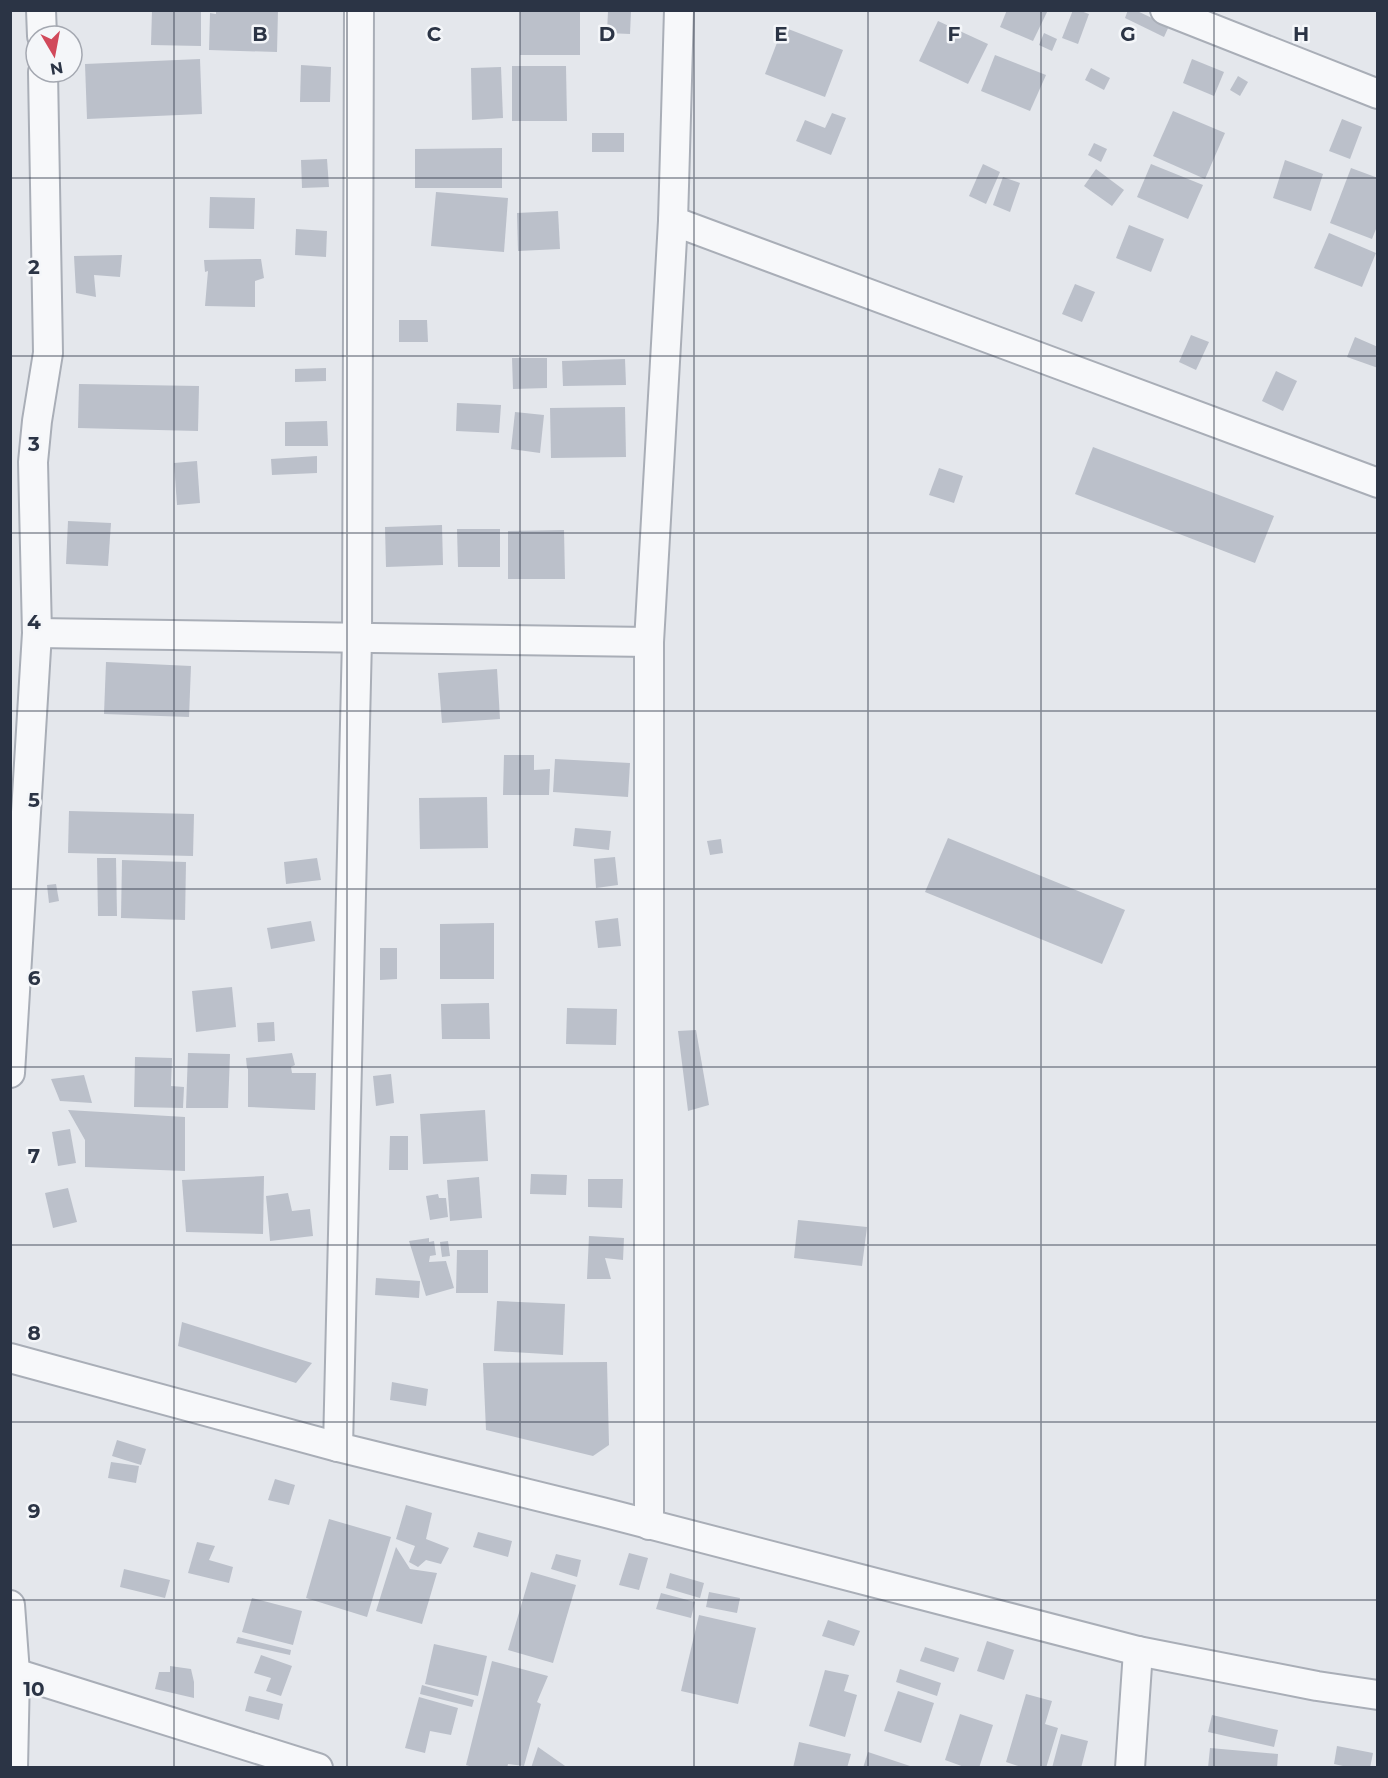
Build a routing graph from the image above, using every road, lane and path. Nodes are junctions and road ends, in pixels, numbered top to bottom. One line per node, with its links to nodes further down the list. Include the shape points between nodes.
1 (359, 10): 9 (street)
2 (679, 10): 6 (street)
3 (1165, 10): 5 (street)
4 (43, 84): 8 (street, via 48,353 33,462)
5 (1377, 94)
6 (673, 221): 7 (street); 10 (street)
7 (1377, 483)
8 (37, 633): 9 (street); 11 (street)
9 (357, 639): 10 (street); 13 (street)
10 (649, 642): 14 (street)
11 (10, 1073)
12 (10, 1358): 13 (street)
13 (338, 1447): 14 (street)
14 (649, 1525): 16 (street)
15 (10, 1605): 17 (street)
16 (1138, 1651): 18 (street); 21 (street)
17 (15, 1674): 19 (street); 20 (street)
18 (1377, 1695)
19 (13, 1767)
20 (318, 1767)
21 (1130, 1767)

